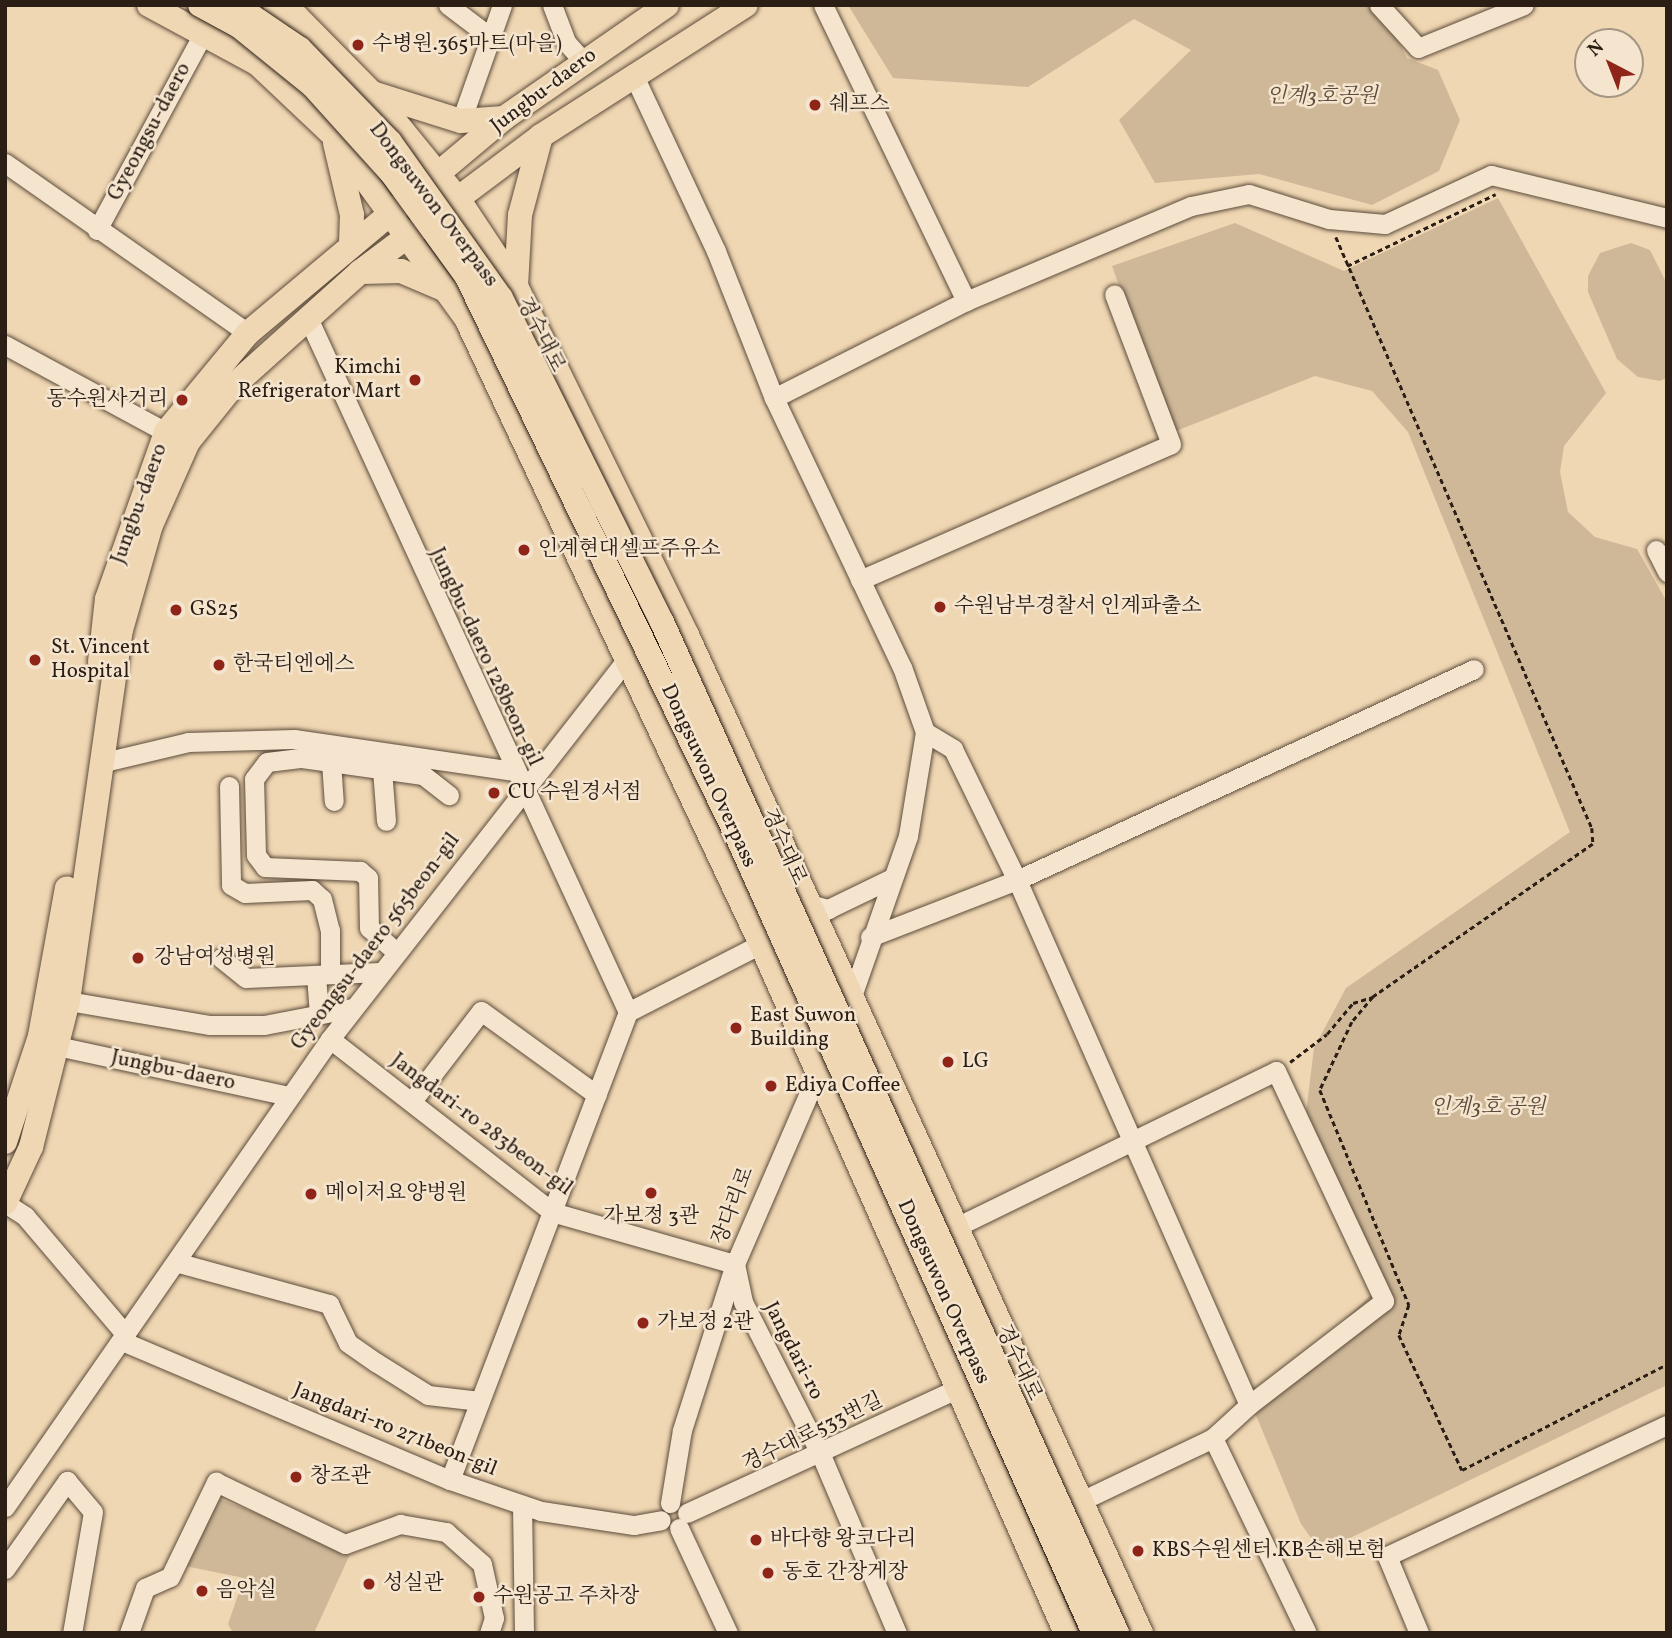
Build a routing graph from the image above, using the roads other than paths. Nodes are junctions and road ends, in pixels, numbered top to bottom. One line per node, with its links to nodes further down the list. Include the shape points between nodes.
1 (149, 5): 13 (main road)
2 (200, 5): 101 (main road, Dongsuwon Overpass, bridge, via 239,26 313,86 393,175 467,277 736,834)
3 (235, 5): 102 (main road, Dongsuwon Overpass, bridge, via 300,49 390,142 501,298 674,646)
4 (275, 5): 17 (main road, via 297,18)
5 (448, 5): 14 (street)
6 (502, 5): 14 (street)
7 (552, 5): 15 (street, via 566,42)
8 (667, 5): 15 (main road, Jungbu-daero)
9 (746, 5): 16 (main road, Jungbu-daero)
10 (822, 5): 34 (street)
11 (1379, 5): 12 (street, via 1418,48)
12 (1524, 5)
13 (203, 34): 20 (main road, via 258,64); 27 (street, Gyeongsu-daero)
14 (489, 36): 19 (street)
15 (583, 61): 18 (main road, Jungbu-daero)
16 (634, 76): 21 (main road, Jungbu-daero); 38 (street, via 716,251)
17 (372, 93): 19 (main road); 23 (main road, 경수대로)
18 (504, 118): 19 (main road); 23 (main road, Jungbu-daero)
19 (461, 121)
20 (333, 135): 25 (main road); 29 (main road, via 352,215)
21 (541, 136): 24 (main road, Jungbu-daero); 31 (main road, via 520,215)
22 (5, 163): 27 (street)
23 (438, 175): 24 (main road, 경수대로); 25 (main road, Jungbu-daero)
24 (459, 201): 28 (main road, Jungbu-daero); 31 (main road, 경수대로)
25 (393, 212): 28 (main road); 29 (main road, Jungbu-daero)
26 (1667, 218): 34 (street, via 1491,175 1384,224 1328,219 1250,194 1191,206)
27 (97, 230): 36 (street)
28 (413, 238): 30 (main road, Jungbu-daero); 32 (main road)
29 (351, 246): 36 (main road, Jungbu-daero)
30 (360, 272): 32 (main road, via 401,271); 35 (main road, Jungbu-daero)
31 (516, 286): 56 (main road, 경수대로, via 687,635)
32 (448, 291): 43 (main road)
33 (1114, 294): 42 (street, via 1171,444)
34 (967, 301): 38 (street)
35 (308, 318): 47 (main road, Jungbu-daero, via 233,386 188,442 165,488 121,630); 49 (street, Jungbu-daero 128beon-gil)
36 (248, 333): 39 (main road, Jungbu-daero)
37 (5, 345): 39 (street)
38 (774, 398): 42 (street)
39 (166, 432): 75 (main road, Jungbu-daero, via 107,599 93,727 43,1023)
40 (1656, 550): 41 (street)
41 (1667, 572)
42 (860, 580): 45 (street)
43 (626, 660): 49 (street, Gyeongsu-daero 565beon-gil); 58 (main road)
44 (1474, 669): 55 (street)
45 (925, 732): 54 (street, 장다리로, via 908,836); 55 (street, via 953,749)
46 (331, 762): 48 (street); 52 (street); 59 (street, via 267,762 254,779 256,855 265,867 360,871 368,878 369,929)
47 (100, 763): 49 (street, via 188,742 294,739); 64 (main road, Jungbu-daero)
48 (382, 769): 51 (street, via 423,775); 53 (street)
49 (517, 780): 59 (street, Gyeongsu-daero 565beon-gil); 66 (street, Jungbu-daero 128beon-gil)
50 (229, 786): 62 (street, via 231,885 245,893 313,890 322,899 330,930)
51 (449, 795)
52 (334, 801)
53 (386, 821)
54 (892, 878): 56 (street, via 828,909); 57 (street, 장다리로)
55 (1017, 880): 57 (street); 74 (street)
56 (809, 904): 63 (main road, 경수대로)
57 (870, 937): 63 (street, 장다리로)
58 (761, 944): 66 (street); 70 (main road)
59 (396, 952): 61 (street, Gyeongsu-daero 565beon-gil)
60 (221, 958): 62 (street, via 246,978)
61 (380, 972): 62 (street); 65 (street, Gyeongsu-daero 565beon-gil)
62 (323, 974): 67 (street)
63 (852, 999): 70 (street, 장다리로); 78 (main road, 경수대로)
64 (68, 1001): 67 (street, via 210,1025 264,1025); 69 (main road, Jungbu-daero)
65 (353, 1008): 67 (street); 68 (street, Gyeongsu-daero 565beon-gil)
66 (628, 1012): 71 (street)
67 (318, 1015)
68 (330, 1039): 72 (street, Gyeongsu-daero 565beon-gil); 73 (street, Jangdari-ro 283beon-gil)
69 (57, 1046): 72 (street, Jungbu-daero); 76 (main road, Jungbu-daero, via 31,1147)
70 (817, 1075): 80 (street, 장다리로); 82 (main road)
71 (597, 1095): 73 (street, via 481,1011); 77 (street)
72 (289, 1096): 79 (street, Gyeongsu-daero 565beon-gil)
73 (412, 1101): 77 (street, Jangdari-ro 283beon-gil)
74 (1129, 1138): 78 (street); 84 (street); 84 (street, via 1276,1071 1384,1301)
75 (5, 1142)
76 (5, 1203): 81 (street, Jungbu-daero, via 25,1216)
77 (552, 1212): 80 (street, Jangdari-ro 283beon-gil); 83 (street)
78 (956, 1227): 89 (main road, 경수대로)
79 (179, 1263): 81 (street, Gyeongsu-daero 565beon-gil); 83 (street, via 329,1304 348,1343 377,1363 428,1395)
80 (735, 1264): 87 (street, Jangdari-ro, via 743,1302); 92 (street, 장다리로, via 682,1430)
81 (124, 1338): 88 (street, Jangdari-ro 271beon-gil); 91 (street, Gyeongsu-daero 565beon-gil)
82 (957, 1389): 87 (street, 경수대로533번길); 100 (main road)
83 (480, 1401): 88 (street)
84 (1249, 1405): 86 (street)
85 (1667, 1425): 105 (street, via 1387,1556)
86 (1213, 1438): 89 (street); 104 (street)
87 (821, 1455): 92 (street, 경수대로533번길); 99 (street, Jangdari-ro)
88 (450, 1480): 90 (street, Jangdari-ro 271beon-gil)
89 (1081, 1501): 103 (main road, 경수대로)
90 (522, 1505): 92 (street, Jangdari-ro 271beon-gil, via 580,1520); 97 (street)
91 (5, 1507)
92 (674, 1516): 98 (street)
93 (5, 1569): 94 (street, via 67,1481 93,1512)
94 (72, 1633)
95 (129, 1633): 96 (street, via 145,1588 170,1577 216,1482 345,1544 400,1524 446,1532 482,1564 494,1618)
96 (489, 1633)
97 (524, 1633)
98 (728, 1633)
99 (897, 1633)
100 (1066, 1633)
101 (1094, 1633)
102 (1117, 1633)
103 (1141, 1633)
104 (1307, 1633)
105 (1419, 1633)

